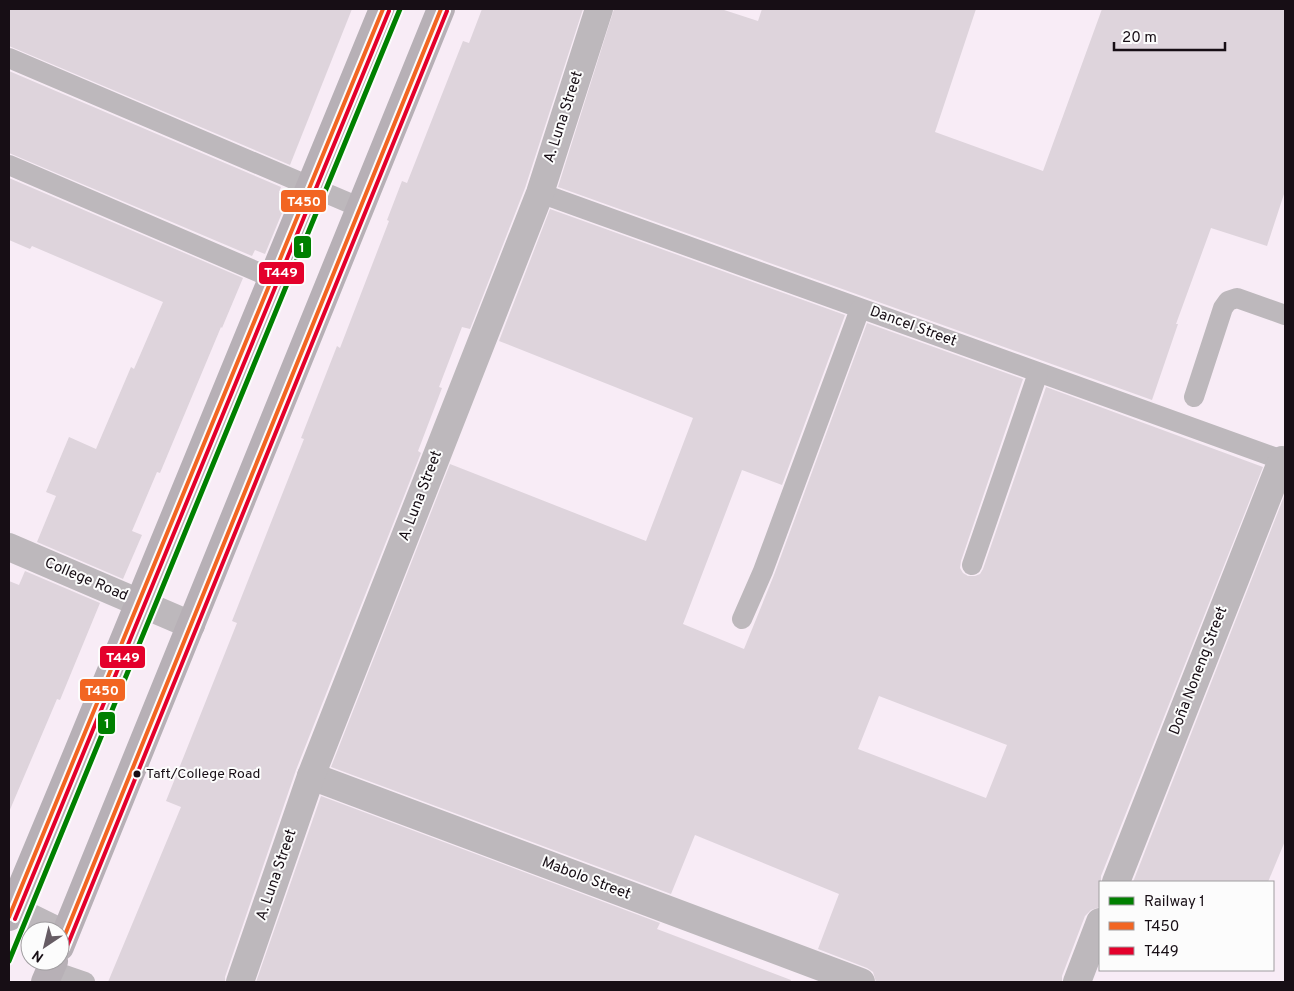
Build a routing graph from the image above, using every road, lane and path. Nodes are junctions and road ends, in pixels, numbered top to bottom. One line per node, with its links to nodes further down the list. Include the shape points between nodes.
1 (383, 9): 6 (main road)
2 (441, 9): 8 (main road)
3 (599, 9): 7 (street, A. Luna Street)
4 (9, 58): 6 (lane)
5 (9, 165): 9 (lane)
6 (310, 187): 8 (lane); 9 (main road)
7 (540, 193): 10 (lane, Dancel Street); 20 (street, A. Luna Street)
8 (360, 208): 19 (main road)
9 (272, 278): 17 (main road)
10 (860, 309): 12 (lane, Dancel Street); 18 (lane, via 763,571)
11 (1285, 315): 13 (lane, via 1237,298 1228,301)
12 (1038, 372): 14 (lane, Dancel Street); 16 (lane)
13 (1194, 397)
14 (1284, 457): 21 (street, Doña Noneng Street)
15 (9, 547): 17 (street, College Road)
16 (972, 564)
17 (139, 603): 19 (street, College Road); 22 (main road)
18 (742, 619)
19 (191, 625): 24 (main road)
20 (311, 776): 28 (street, A. Luna Street); 29 (street, Mabolo Street)
21 (1116, 881)
22 (10, 910): 23 (street)
23 (22, 921)
24 (68, 921)
25 (1099, 924): 30 (street)
26 (70, 966): 27 (lane)
27 (85, 982)
28 (240, 982)
29 (861, 982)
30 (1076, 982)

